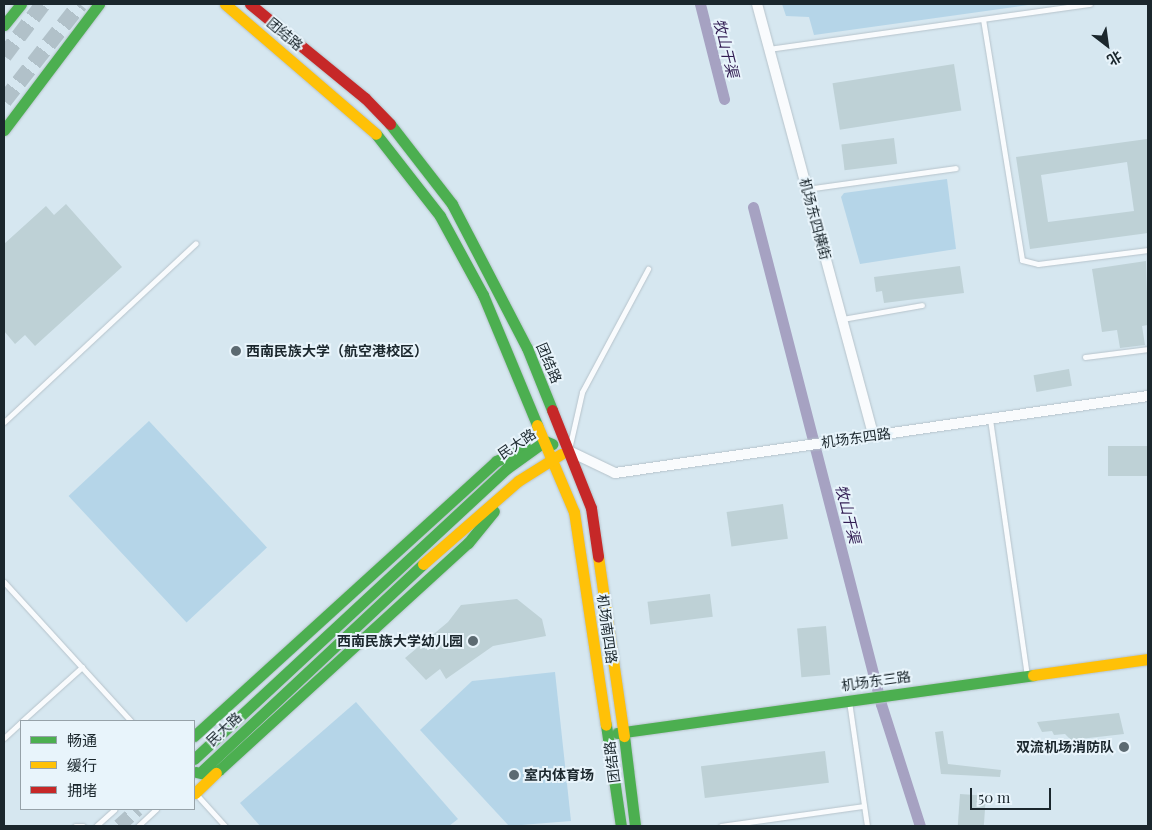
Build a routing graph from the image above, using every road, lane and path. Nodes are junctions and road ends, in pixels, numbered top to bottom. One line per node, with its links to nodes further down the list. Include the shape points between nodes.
1 (20, 4): 8 (main road)
2 (99, 4): 10 (main road)
3 (225, 4): 24 (main road, 团结路, via 379,136 440,216 483,296)
4 (250, 4): 25 (main road, 团结路, via 365,98 404,139 452,204 527,348)
5 (757, 4): 9 (street, 机场东四横街)
6 (1090, 4): 7 (lane)
7 (984, 19): 9 (lane); 14 (lane, via 1022,260 1038,264)
8 (4, 25)
9 (769, 49): 12 (street, 机场东四横街)
10 (4, 130)
11 (956, 168): 12 (lane)
12 (807, 189): 17 (street, 机场东四横街)
13 (196, 243): 22 (lane)
14 (1148, 250)
15 (648, 269): 25 (lane, via 582,392)
16 (922, 306): 17 (lane)
17 (842, 319): 23 (street, 机场东四横街)
18 (1148, 349): 19 (lane)
19 (1085, 357)
20 (1148, 396): 21 (street, 机场东四路)
21 (990, 418): 23 (street, 机场东四路); 31 (lane)
22 (4, 422)
23 (873, 435): 25 (street, 机场东四路, via 615,473)
24 (545, 440): 25 (main road, 民大路); 26 (main road, 机场南四路); 38 (main road, via 496,461); 40 (main road, 民大路, via 506,469)
25 (569, 451): 26 (main road, 民大路); 36 (main road, 团结路, via 591,508)
26 (552, 456): 27 (main road, 民大路); 37 (main road, 机场南四路, via 574,512)
27 (518, 481): 41 (main road, 民大路, via 399,585); 42 (main road, via 468,543)
28 (4, 582): 30 (lane)
29 (1148, 659): 31 (main road, 机场东三路)
30 (82, 666): 33 (lane); 34 (lane)
31 (1027, 676): 32 (main road, 机场东三路)
32 (849, 701): 36 (main road, 机场东三路); 45 (lane)
33 (24, 720)
34 (130, 720)
35 (20, 724): 39 (lane)
36 (624, 732): 37 (main road, 机场东三路); 54 (main road, 团结路)
37 (608, 734): 53 (main road, 机场南四路)
38 (195, 735)
39 (4, 738)
40 (195, 757)
41 (198, 770): 42 (main road, via 209,775)
42 (219, 770): 43 (main road)
43 (195, 791)
44 (195, 793): 52 (lane)
45 (864, 806): 55 (lane); 56 (lane)
46 (114, 810): 50 (lane)
47 (155, 810): 51 (lane)
48 (74, 826): 49 (lane)
49 (83, 826)
50 (96, 826)
51 (138, 826)
52 (224, 826)
53 (621, 826)
54 (635, 826)
55 (721, 826)
56 (867, 826)

